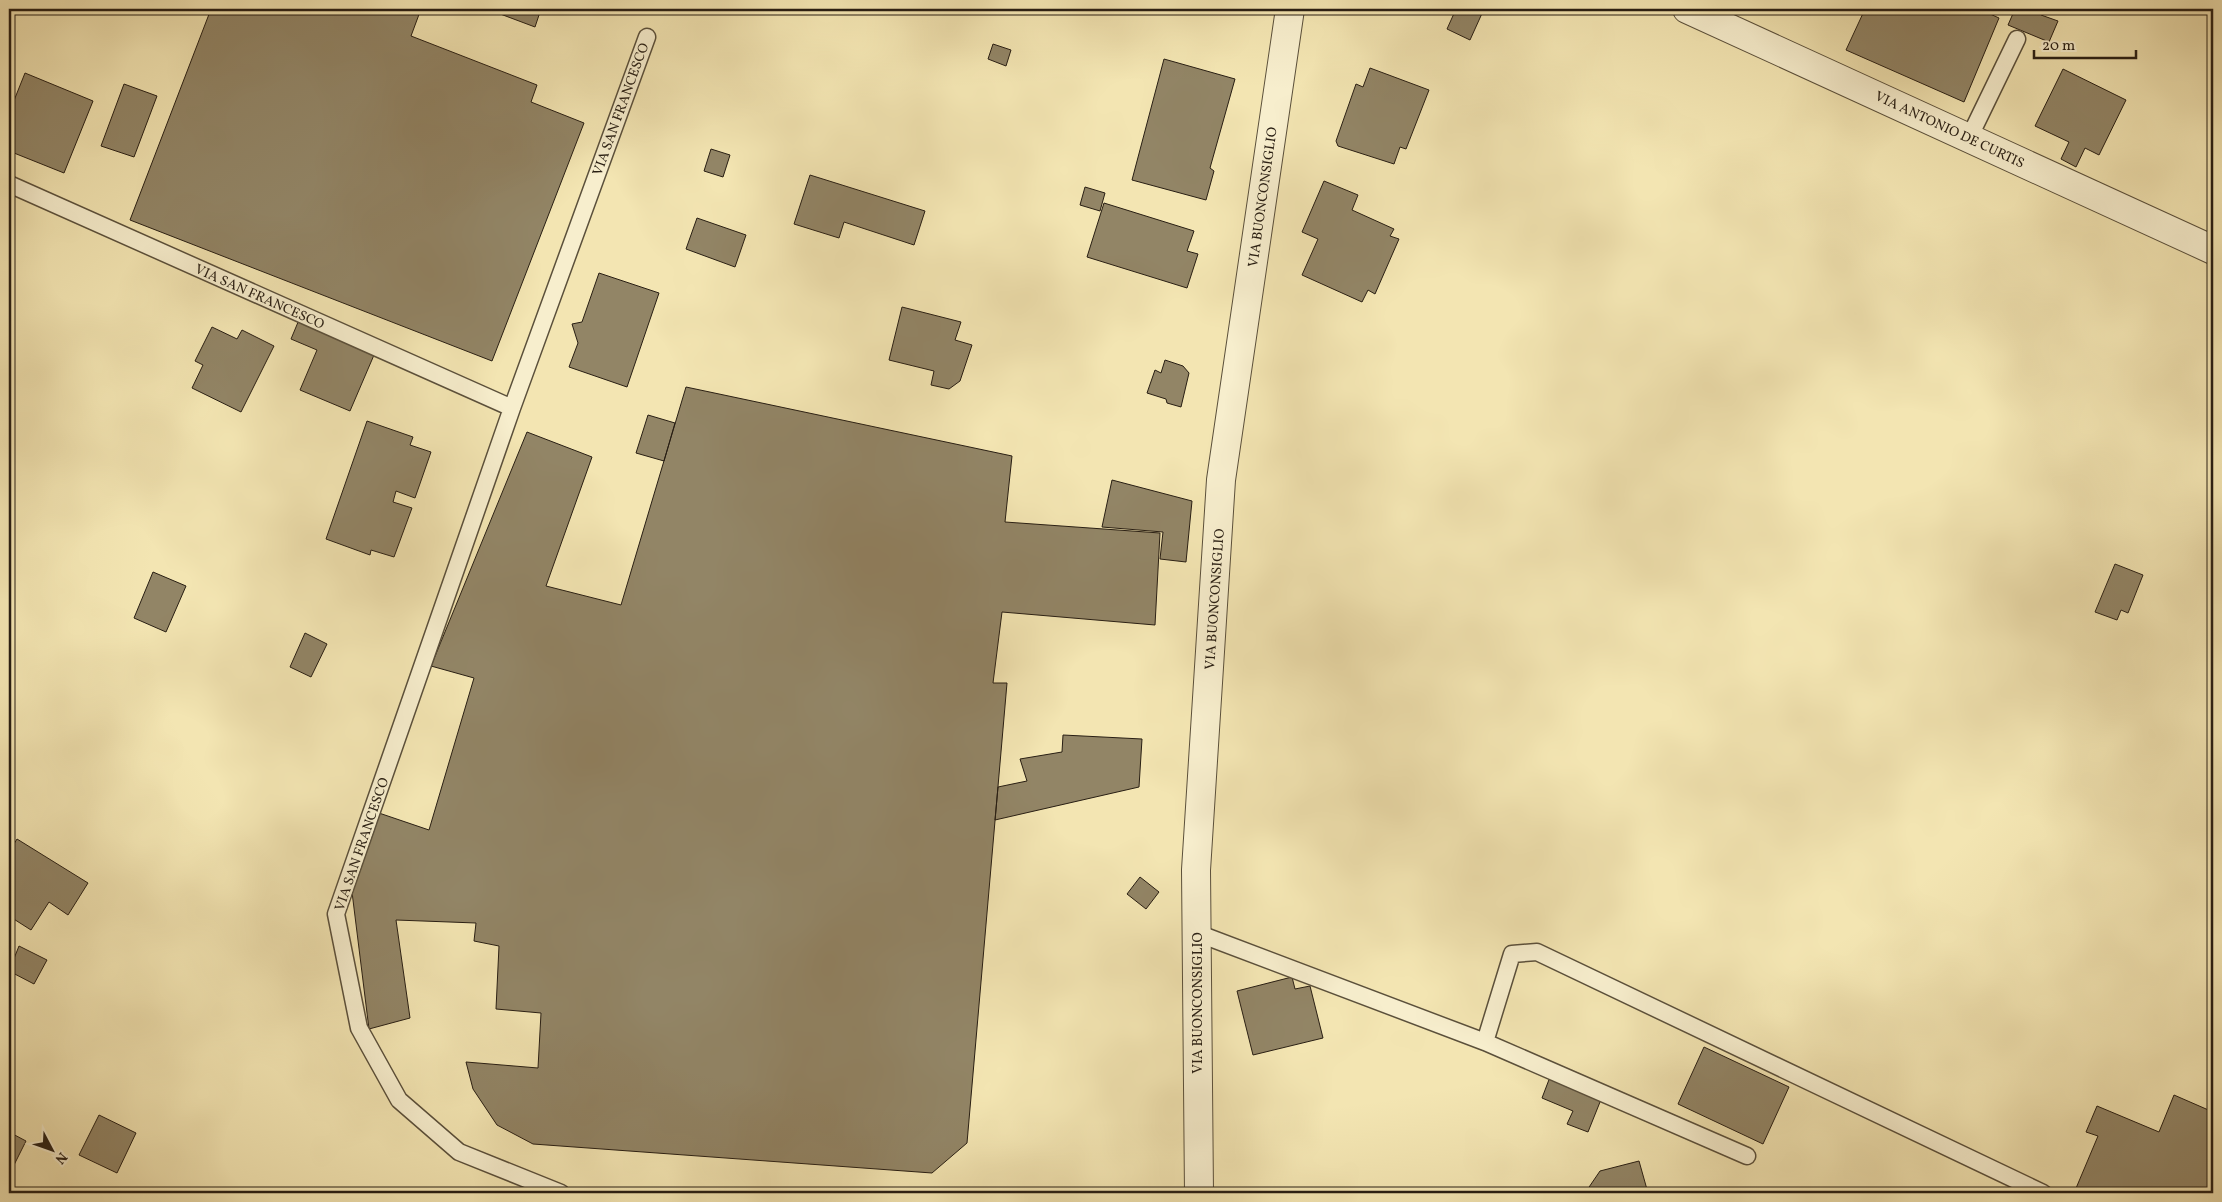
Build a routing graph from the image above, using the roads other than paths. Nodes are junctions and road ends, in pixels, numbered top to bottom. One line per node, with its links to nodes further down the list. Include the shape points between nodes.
1 (1290, 9): 9 (street, VIA BUONCONSIGLIO, via 1221,480 1196,870)
2 (1687, 9): 5 (street, VIA ANTONIO DE CURTIS)
3 (646, 37): 8 (lane, VIA SAN FRANCESCO)
4 (2017, 39): 5 (lane)
5 (1969, 138): 7 (street, VIA ANTONIO DE CURTIS)
6 (9, 184): 8 (lane, VIA SAN FRANCESCO)
7 (2213, 250)
8 (512, 408): 12 (lane, VIA SAN FRANCESCO, via 336,914 358,1028 399,1100 459,1152)
9 (1197, 934): 10 (lane); 13 (street, VIA BUONCONSIGLIO)
10 (1485, 1042): 11 (lane); 14 (lane, via 1512,954 1537,952)
11 (1747, 1156)
12 (561, 1193)
13 (1199, 1193)
14 (2043, 1193)

